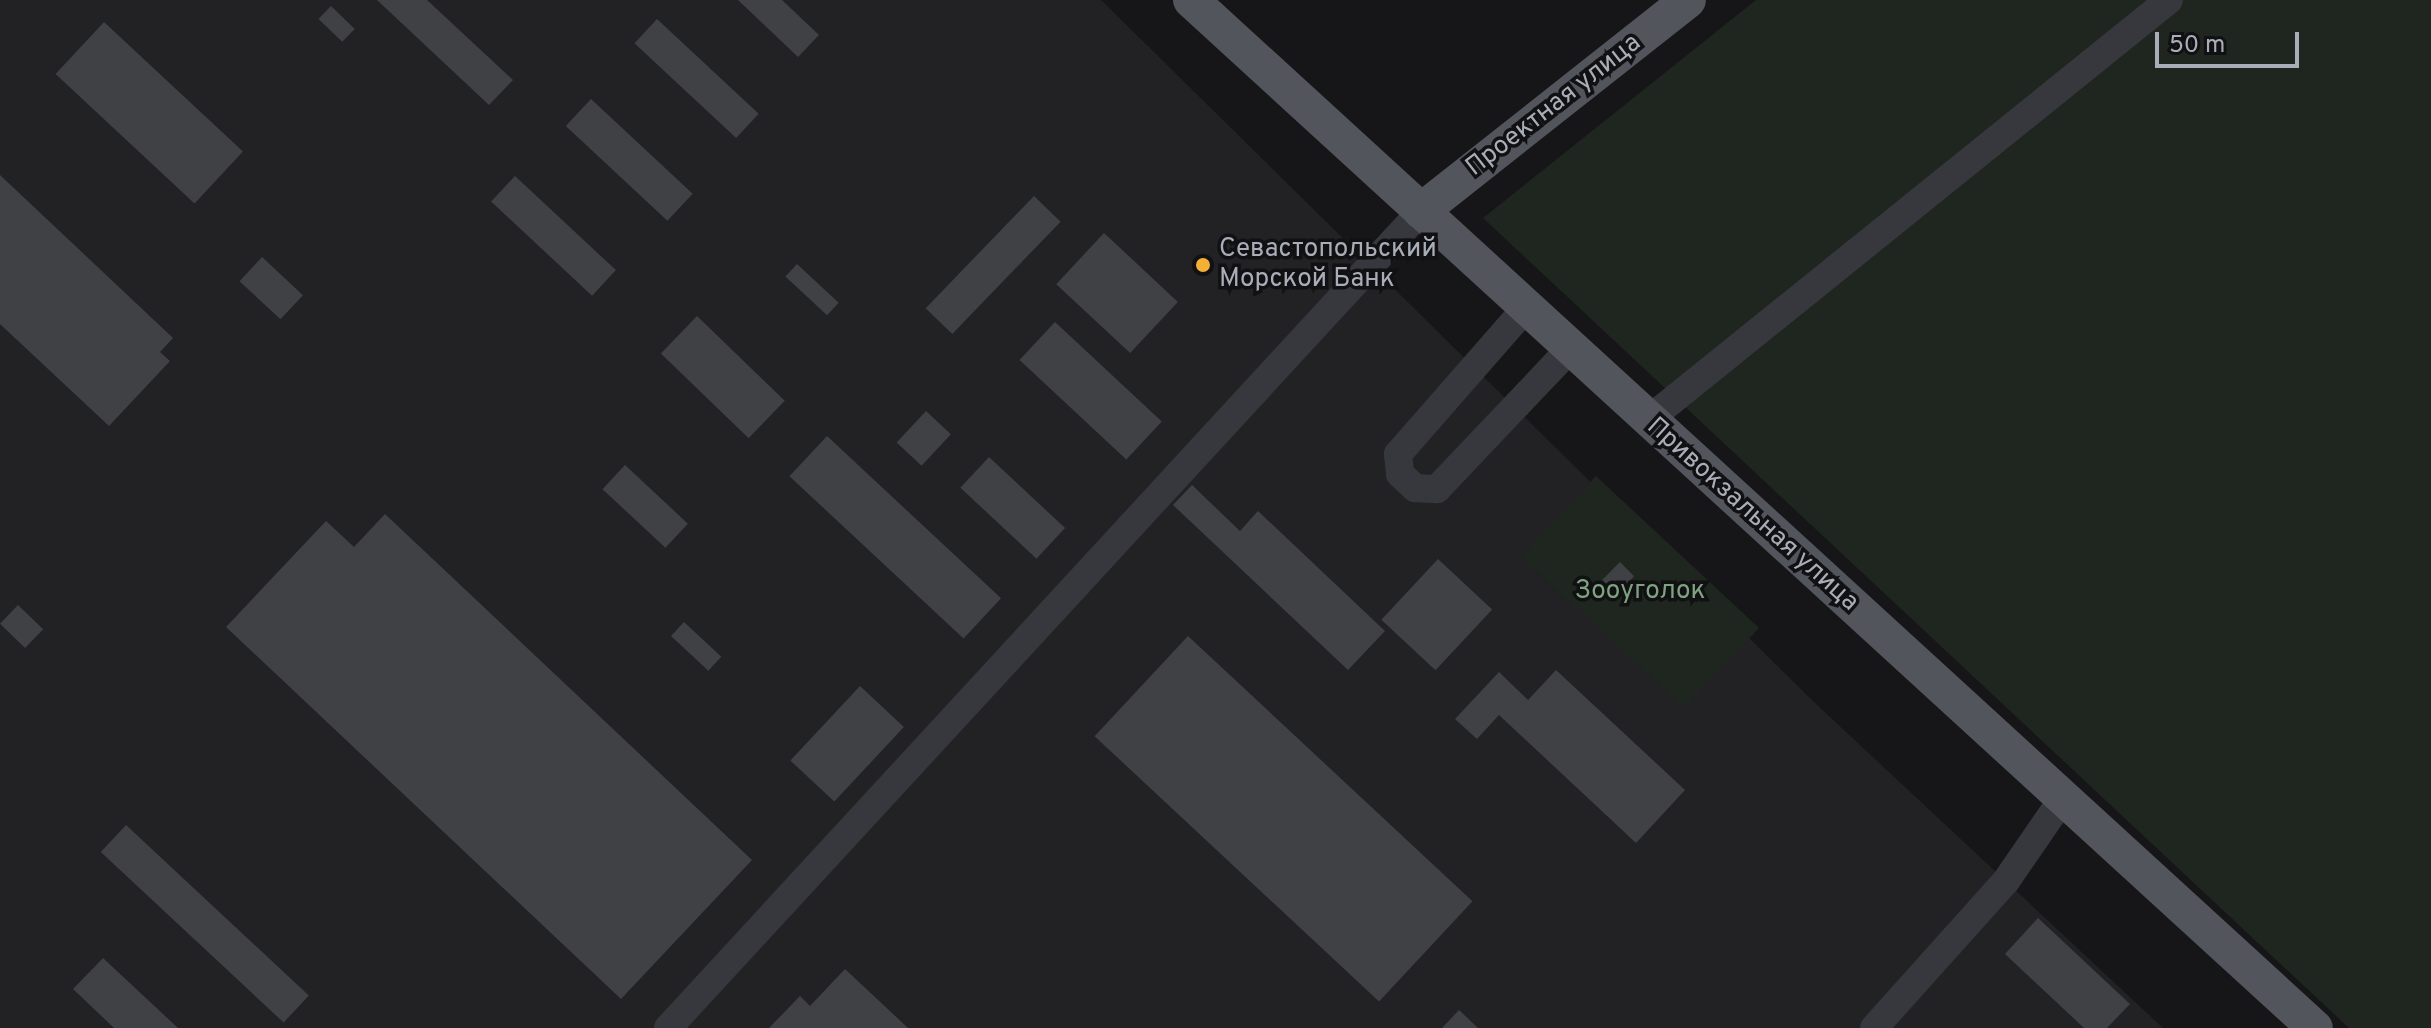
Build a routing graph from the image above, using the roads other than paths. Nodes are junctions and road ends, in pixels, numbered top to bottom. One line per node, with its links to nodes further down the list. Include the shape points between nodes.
1 (1191, 0): 4 (main road, Привокзальная улица)
2 (1688, 0): 4 (main road, Проектная улица)
3 (2169, 0): 7 (lane)
4 (1421, 211): 5 (main road, Привокзальная улица); 9 (lane)
5 (1525, 309): 6 (main road, Привокзальная улица); 6 (lane, via 1398,454 1400,474 1415,488 1437,489)
6 (1570, 349): 7 (main road, Привокзальная улица)
7 (1648, 420): 8 (main road, Привокзальная улица)
8 (2063, 798): 10 (lane, via 2006,881); 11 (main road, Привокзальная улица)
9 (668, 1028)
10 (1874, 1028)
11 (2315, 1028)

